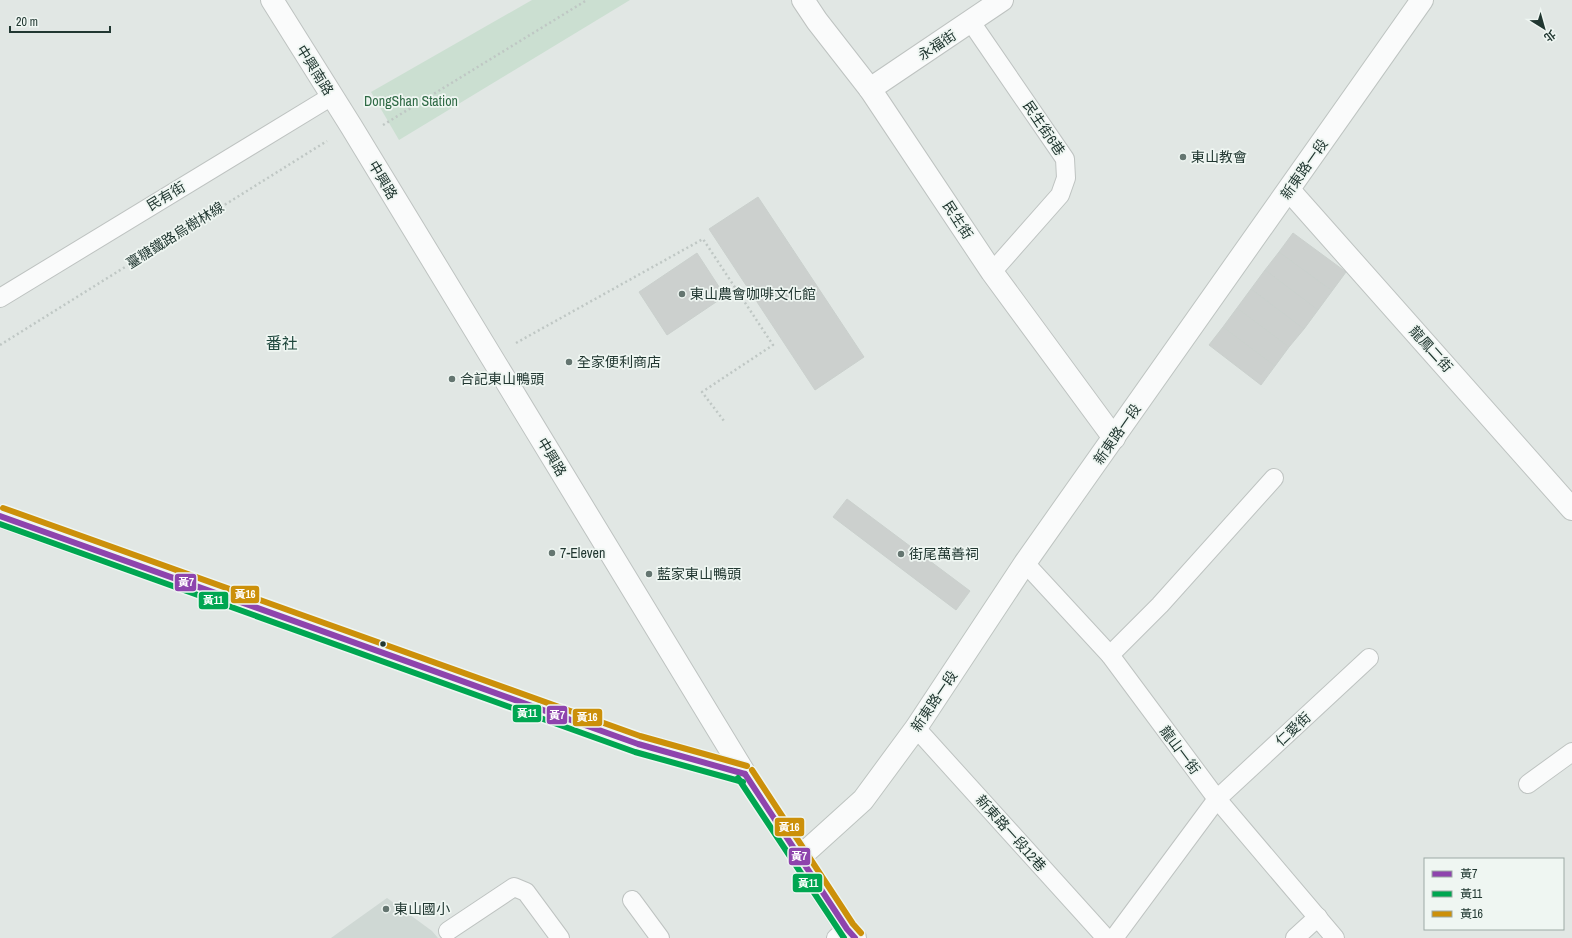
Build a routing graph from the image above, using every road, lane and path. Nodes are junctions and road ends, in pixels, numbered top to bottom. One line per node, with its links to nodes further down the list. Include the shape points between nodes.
1 (272, 0): 8 (street, 中興南路)
2 (587, 0): 9 (path, 臺糖鐵路烏樹林線)
3 (804, 0): 7 (street, 民生街, via 817,21)
4 (1002, 0): 6 (street, 永福街)
5 (1422, 0): 10 (street, 新東路一段)
6 (971, 22): 7 (street, 永福街); 11 (lane, 民生街6巷, via 1065,159 1066,178 1060,195)
7 (870, 89): 11 (street, 民生街)
8 (332, 96): 9 (street, 中興南路); 12 (lane, 民有街)
9 (355, 133): 13 (path, 臺糖鐵路烏樹林線); 14 (street, 中興路)
10 (1289, 190): 16 (street, 新東路一段); 18 (street, 龍鳳二街)
11 (992, 272): 16 (street, 民生街)
12 (0, 298)
13 (0, 345)
14 (491, 357): 15 (path, via 703,239 773,345 702,392); 25 (street, 中興路)
15 (724, 421)
16 (1114, 438): 20 (street, 新東路一段)
17 (1274, 478): 21 (lane, via 1160,605)
18 (1572, 509)
19 (0, 516): 25 (street, via 638,744)
20 (1025, 563): 21 (lane, 龍山一街); 23 (street, 新東路一段)
21 (1110, 655): 27 (lane, 龍山一街)
22 (1369, 658): 27 (lane, 仁愛街)
23 (916, 728): 28 (street, 新東路一段, via 863,800); 35 (lane, 新東路一段12巷)
24 (1572, 752): 26 (lane)
25 (745, 774): 28 (street, 中興路)
26 (1528, 784)
27 (1217, 799): 30 (lane, 龍山一街); 36 (lane)
28 (800, 857): 32 (street)
29 (632, 900): 34 (lane)
30 (1318, 917): 37 (lane); 38 (lane, 龍山一街)
31 (448, 931): 33 (lane, via 514,887 526,892)
32 (846, 935)
33 (560, 938)
34 (660, 938)
35 (1106, 938)
36 (1114, 938)
37 (1295, 938)
38 (1335, 938)

